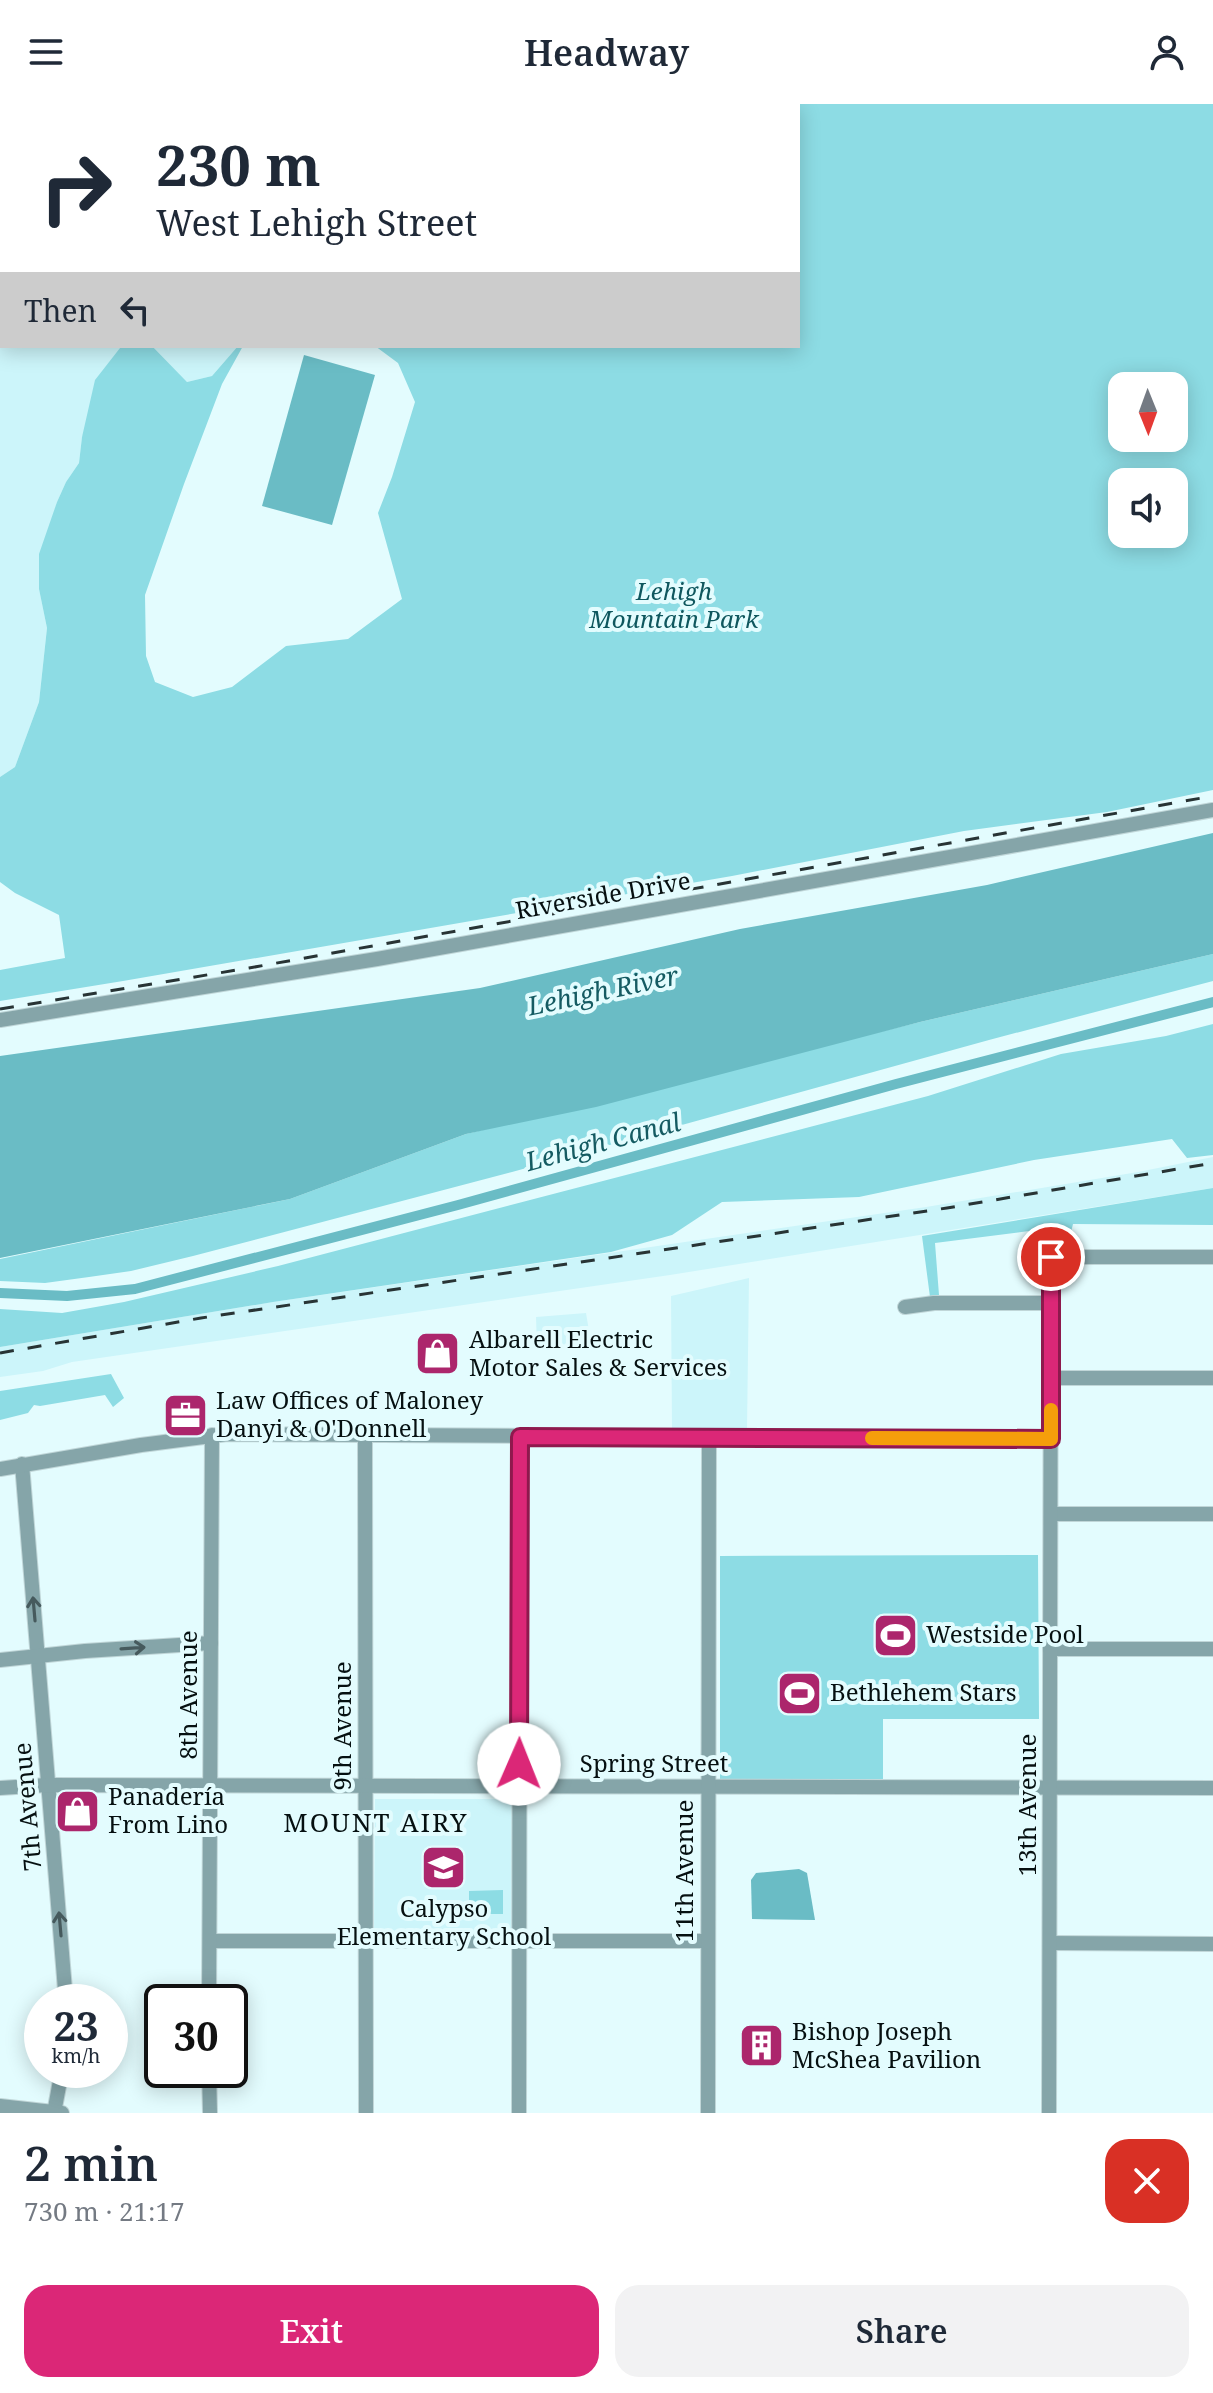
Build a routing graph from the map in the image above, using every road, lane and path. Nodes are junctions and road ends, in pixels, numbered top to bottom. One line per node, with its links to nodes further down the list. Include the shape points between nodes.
1 (1213, 810): 2 (street, Riverside Drive)
2 (0, 1020)
3 (1213, 1257): 4 (street, 13th Avenue, via 1051,1257)
4 (1052, 1303): 5 (street); 6 (street, 13th Avenue)
5 (905, 1307)
6 (1052, 1378): 7 (street); 12 (street, 13th Avenue)
7 (1213, 1378)
8 (212, 1435): 9 (street); 13 (street); 17 (street, 8th Avenue)
9 (365, 1436): 10 (street); 25 (street, 9th Avenue)
10 (520, 1437): 11 (street); 26 (street)
11 (709, 1437): 12 (street); 24 (street, 11th Avenue)
12 (1051, 1439): 15 (street, 13th Avenue)
13 (22, 1464): 14 (street); 20 (street, 7th Avenue, one-way to 13)
14 (0, 1469)
15 (1051, 1514): 16 (street); 18 (street, 13th Avenue)
16 (1213, 1514)
17 (211, 1643): 20 (street, one-way to 17); 23 (street, 8th Avenue)
18 (1050, 1649): 19 (street); 28 (street, 13th Avenue)
19 (1213, 1649)
20 (38, 1657): 21 (street); 22 (street, 7th Avenue)
21 (0, 1660)
22 (47, 1785): 23 (street, Spring Street); 27 (street, Spring Street); 36 (street, 7th Avenue, one-way to 22)
23 (210, 1785): 25 (street, Spring Street); 30 (street, 8th Avenue)
24 (707, 1786): 26 (street, Spring Street); 28 (street, Spring Street); 31 (street, 11th Avenue)
25 (366, 1787): 26 (street, Spring Street); 32 (street, 9th Avenue)
26 (519, 1787): 33 (street)
27 (0, 1788)
28 (1049, 1788): 29 (street, Spring Street); 34 (street, 13th Avenue)
29 (1213, 1788)
30 (210, 1941): 32 (street); 37 (street, 8th Avenue)
31 (708, 1941): 33 (street); 46 (street, 11th Avenue)
32 (366, 1942): 33 (street); 44 (street, 9th Avenue)
33 (519, 1942): 45 (street)
34 (1050, 1943): 35 (street); 47 (street, 13th Avenue)
35 (1213, 1944)
36 (64, 1984)
37 (209, 1984)
38 (59, 2088): 41 (street)
39 (209, 2088): 43 (street)
40 (0, 2106): 41 (street)
41 (54, 2112): 42 (street)
42 (62, 2113)
43 (210, 2113)
44 (366, 2113)
45 (519, 2113)
46 (708, 2113)
47 (1049, 2113)

